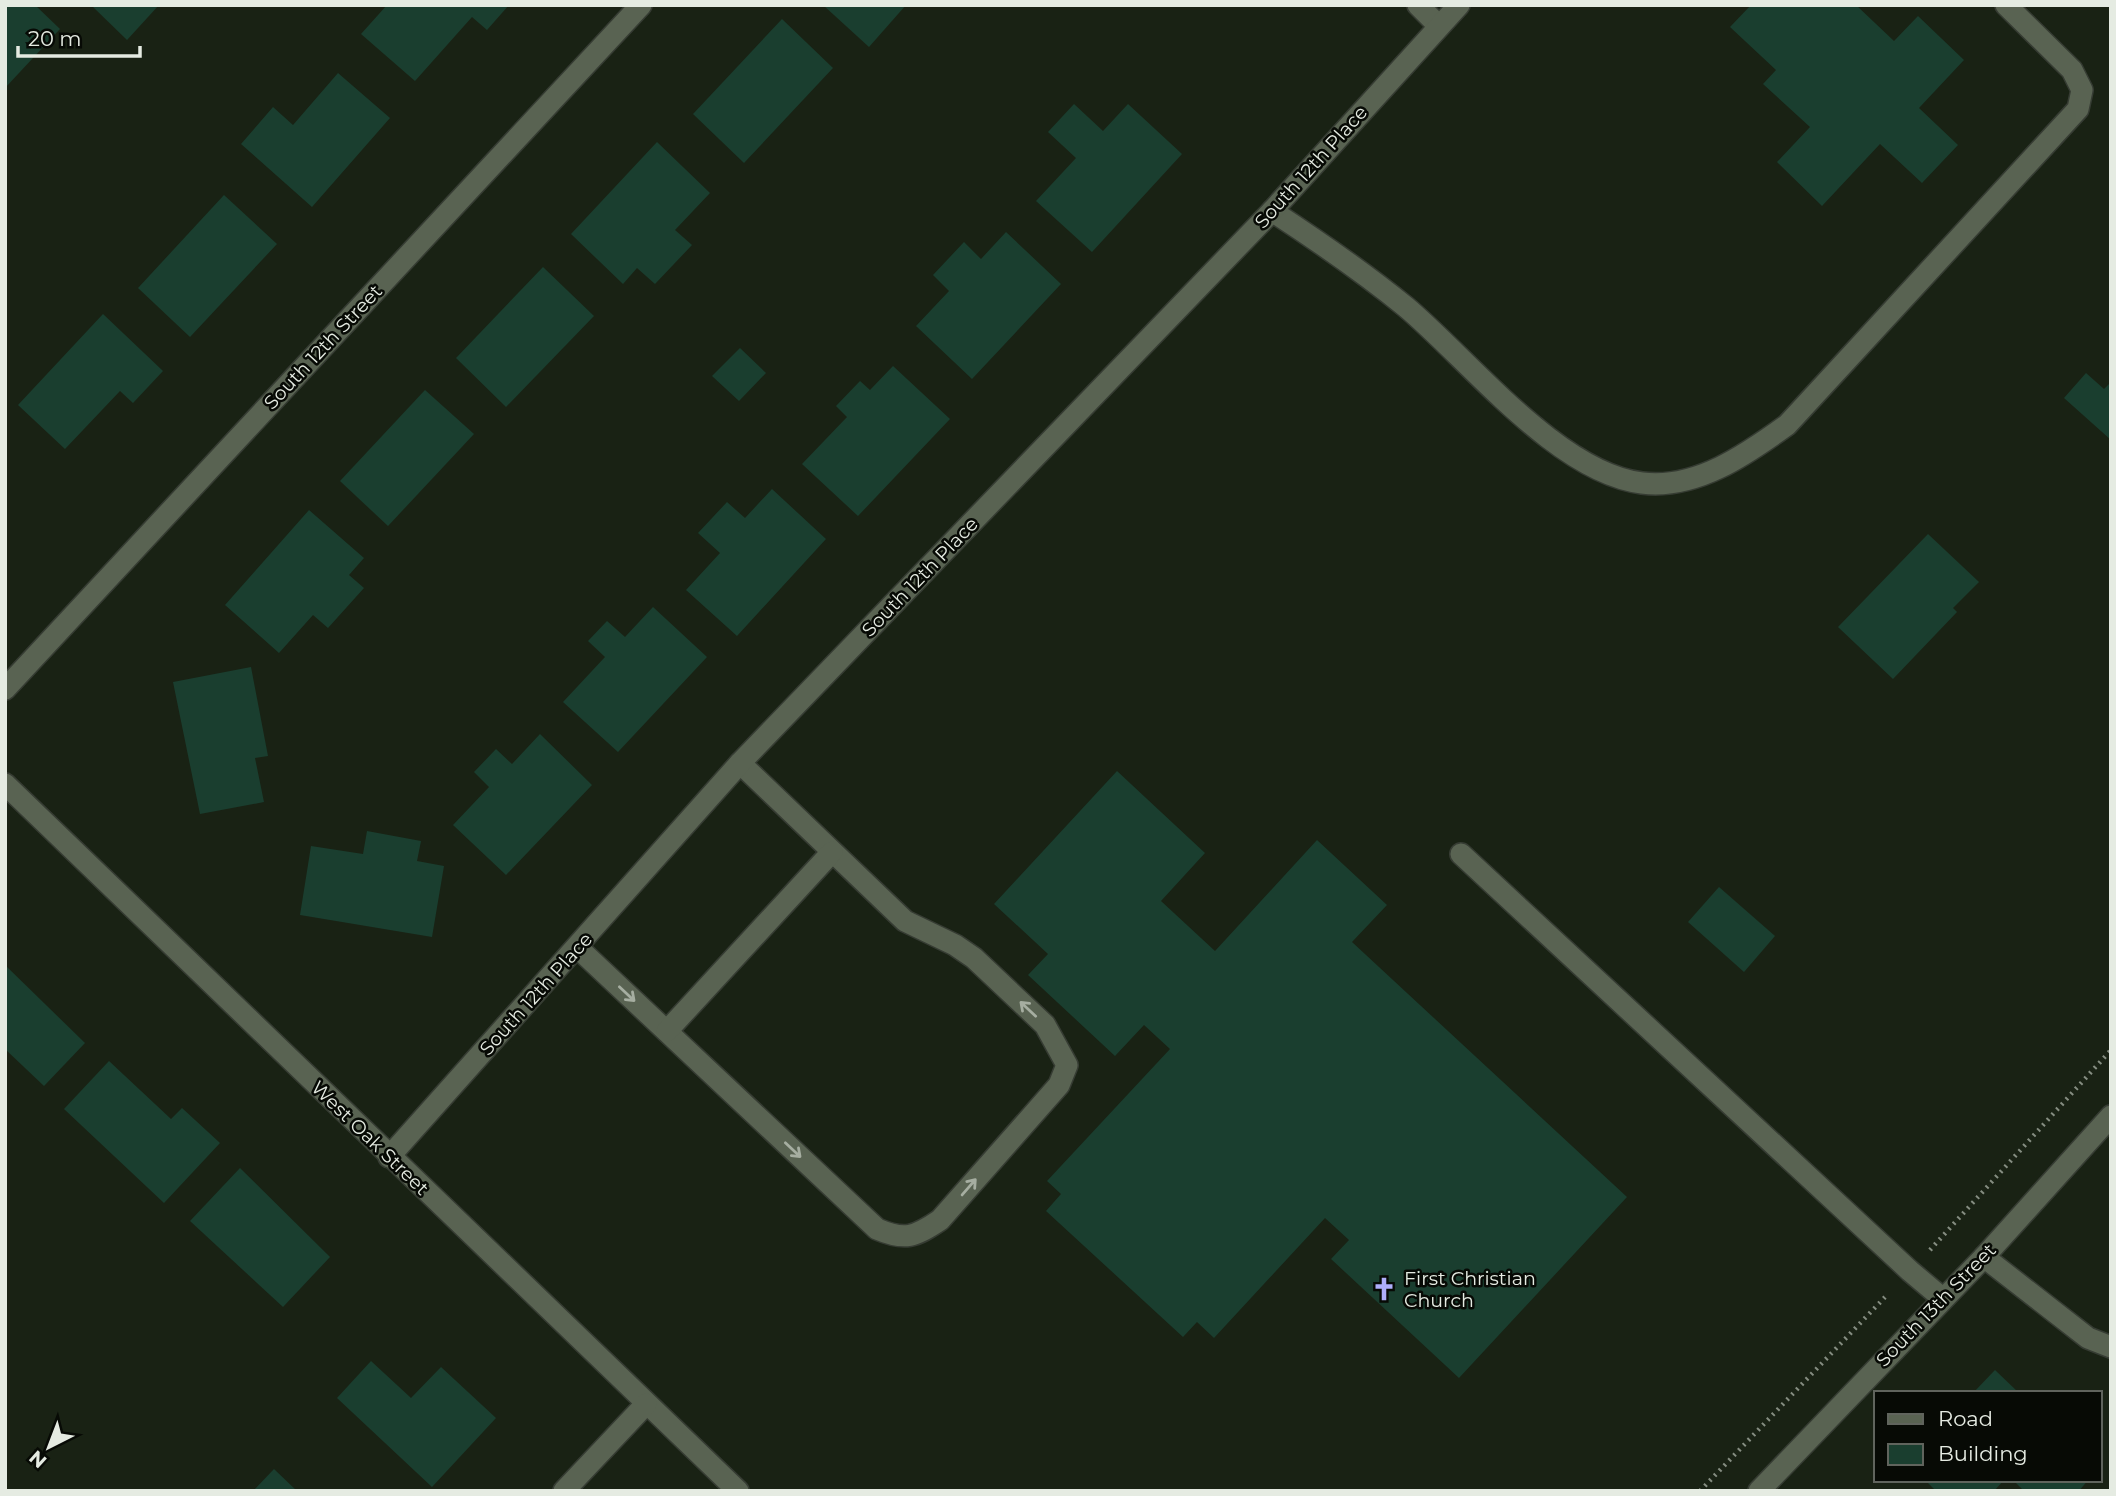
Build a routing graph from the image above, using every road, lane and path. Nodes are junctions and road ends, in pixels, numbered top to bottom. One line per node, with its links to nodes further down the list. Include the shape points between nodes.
1 (641, 5): 7 (street, South 12th Street)
2 (1418, 5): 5 (street)
3 (1459, 5): 5 (street, South 12th Place)
4 (2006, 5): 6 (street, via 2073,70 2082,90 2078,109 1787,425 1738,461 1682,480 1643,483 1602,470 1551,439 1407,308)
5 (1439, 26): 6 (street, South 12th Place)
6 (1272, 211): 8 (street, South 12th Place)
7 (5, 689)
8 (740, 763): 10 (street); 12 (street, South 12th Place)
9 (5, 784): 15 (street, West Oak Street)
10 (832, 852): 13 (street); 13 (street, one-way to 10, via 877,1229 897,1237 919,1234 940,1220 1059,1085 1067,1065 1045,1025 974,958 905,920)
11 (1461, 854): 17 (street)
12 (578, 948): 13 (street, one-way to 13); 15 (street, South 12th Place)
13 (667, 1031)
14 (2111, 1116): 16 (street, South 13th Street)
15 (389, 1157): 19 (street, West Oak Street)
16 (1984, 1256): 17 (street, South 13th Street); 18 (street, via 2088,1338)
17 (1942, 1298): 22 (street, South 13th Street)
18 (2111, 1347)
19 (646, 1404): 20 (street); 21 (street, West Oak Street)
20 (564, 1491)
21 (738, 1491)
22 (1759, 1491)

